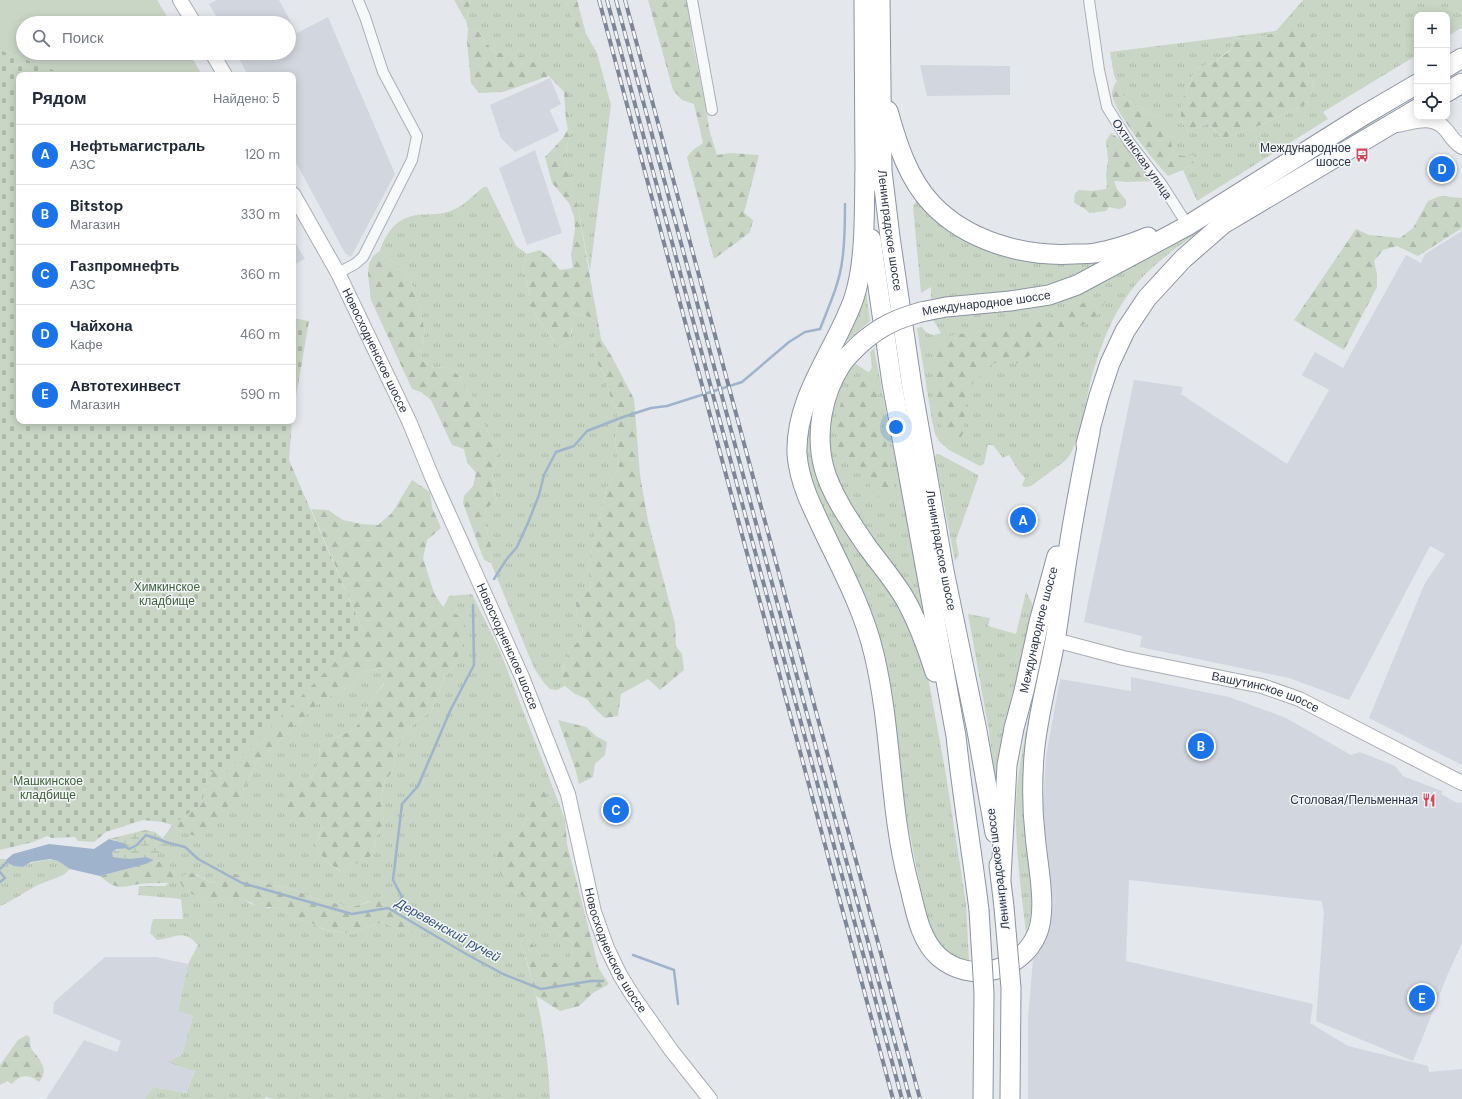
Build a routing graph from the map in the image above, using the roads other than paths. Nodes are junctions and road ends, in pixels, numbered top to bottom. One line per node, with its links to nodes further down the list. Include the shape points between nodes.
1 (180, 0): 7 (main road)
2 (358, 0): 27 (street, via 383,72 417,136 412,160 363,257)
3 (692, 0): 17 (street)
4 (864, 0): 23 (highway, Ленинградское шоссе)
5 (880, 0): 14 (highway, Ленинградское шоссе)
6 (1089, 0): 26 (street, Охтинская улица, via 1107,106 1129,142 1162,185)
7 (190, 16)
8 (1462, 58): 10 (highway)
9 (216, 60): 11 (main road)
10 (1450, 64)
11 (223, 72)
12 (1462, 83): 15 (highway); 16 (main road)
13 (1414, 86): 25 (highway, Международное шоссе)
14 (881, 88): 26 (highway, via 894,134 917,184 931,203 947,218 988,240 1013,249 1044,254 1094,253 1144,239); 32 (highway, Ленинградское шоссе, via 882,171 912,387 944,571 977,730)
15 (1450, 90)
16 (1450, 99)
17 (712, 110)
18 (1414, 111): 20 (highway, Международное шоссе)
19 (1445, 120): 21 (main road)
20 (1388, 126): 21 (main road, via 1430,120 1442,126); 28 (highway, Международное шоссе, via 1223,224 1183,259 1147,298 1125,332 1110,363)
21 (1450, 136): 22 (main road)
22 (1462, 147)
23 (865, 173): 29 (highway, via 861,265 854,297 805,403 799,427 797,454 800,476 807,495 862,614 874,654 900,851 922,932 938,956 964,970 988,971 1012,963 1026,951 1037,935 1040,925 1042,906 1032,790 1034,752); 30 (highway, Ленинградское шоссе, via 871,242 892,383 956,736)
24 (296, 199): 27 (main road, Новосходненское шоссе)
25 (1208, 212): 26 (highway); 30 (highway, Международное шоссе, bridge, via 1128,258 1049,295 946,307 892,321 861,343 841,365 832,381 824,403 821,426 824,468 838,502 905,599 927,647)
26 (1185, 221)
27 (338, 273): 33 (main road, Новосходненское шоссе, via 409,421 522,677 568,794 594,912 607,948 633,996)
28 (1090, 432): 29 (highway, via 1067,554); 32 (highway, Международное шоссе, via 1039,622 1014,728 1007,765)
29 (1055, 640): 31 (main road, Вашутинское шоссе, via 1123,658 1262,686 1299,699)
30 (960, 773): 34 (highway, Ленинградское шоссе, bridge, via 979,910 984,993)
31 (1462, 783)
32 (1001, 878): 35 (highway, Ленинградское шоссе, bridge, via 1011,988)
33 (710, 1099)
34 (983, 1099)
35 (1010, 1099)

